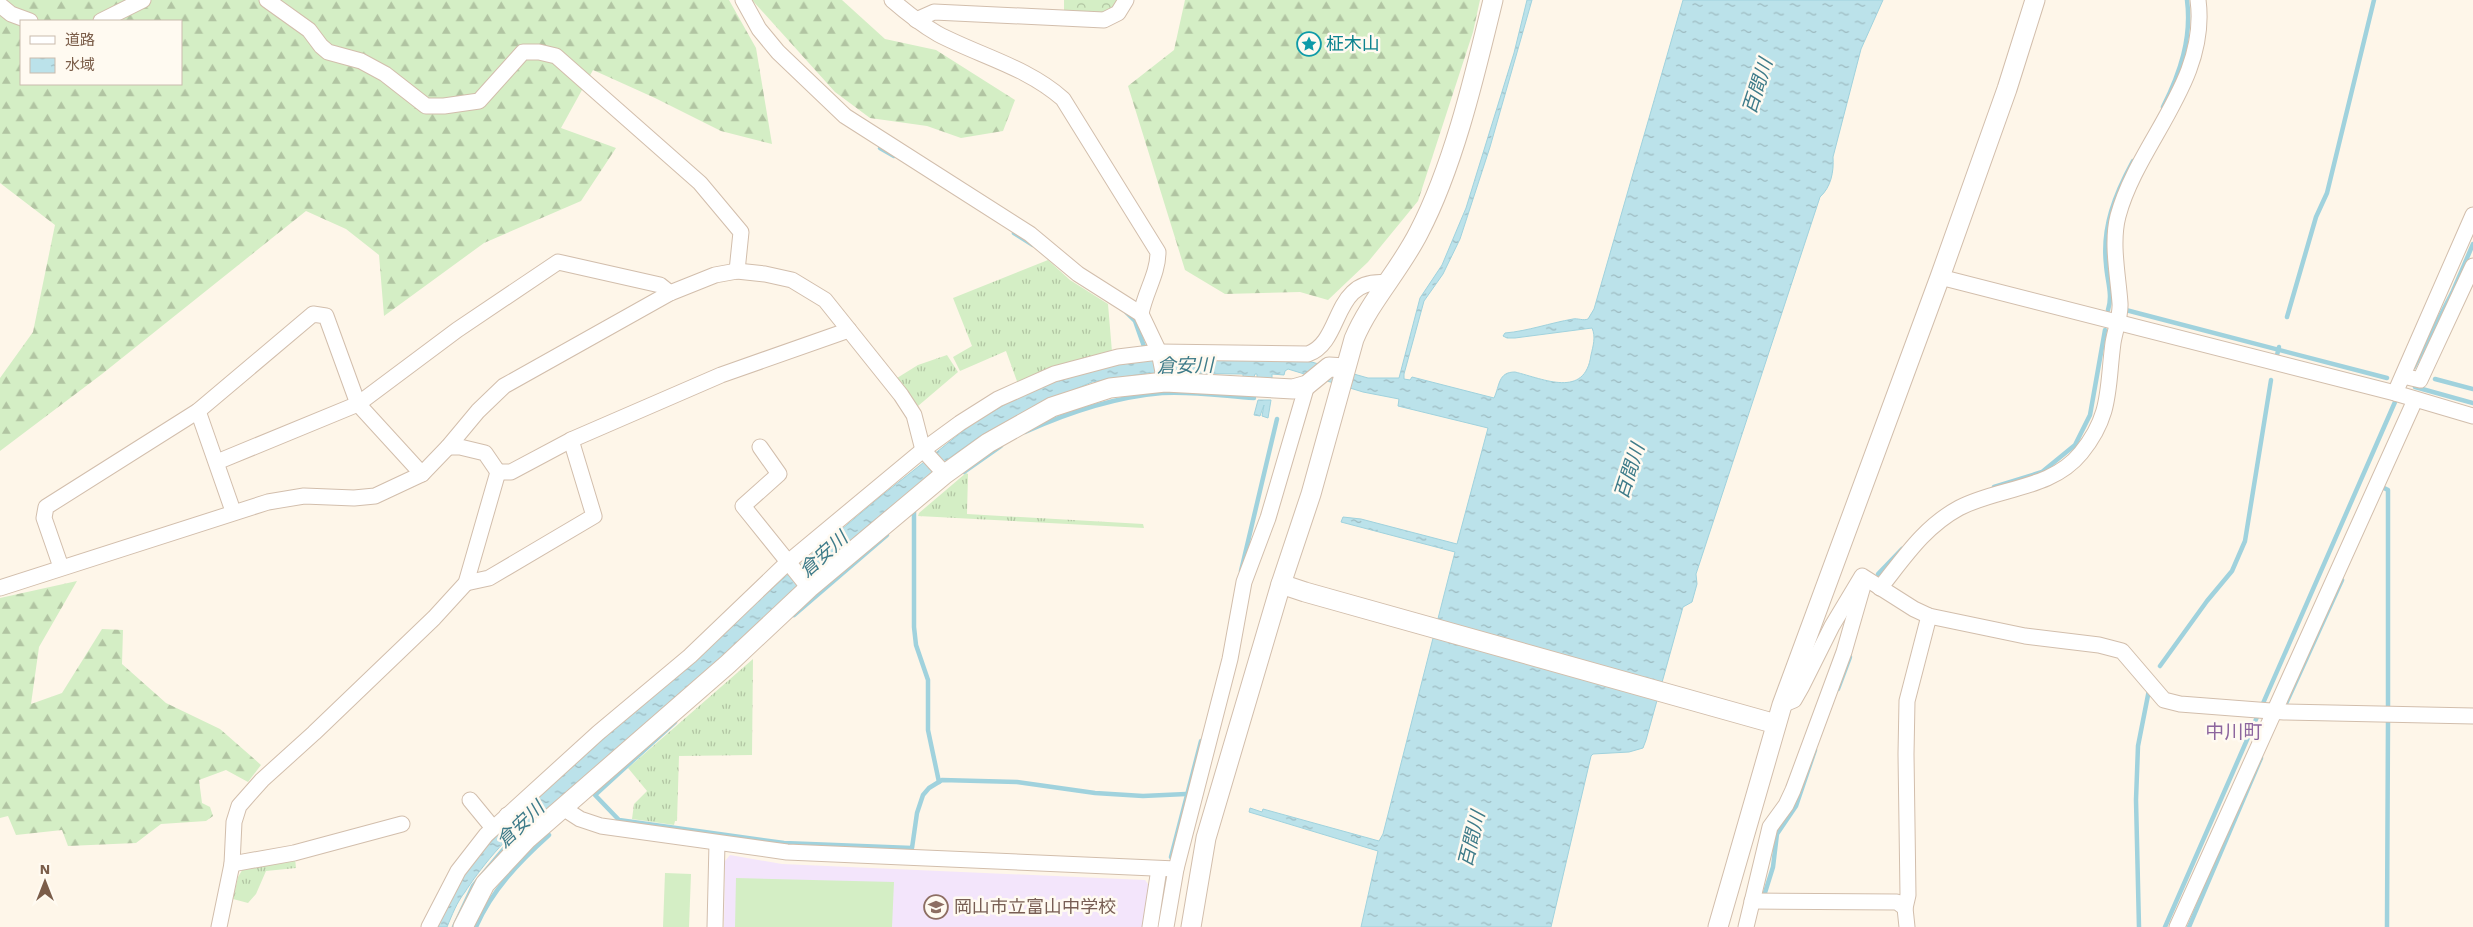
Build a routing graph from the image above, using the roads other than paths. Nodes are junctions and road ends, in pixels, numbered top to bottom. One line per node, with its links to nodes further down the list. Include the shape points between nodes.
1 (142, 0): 11 (street)
2 (267, 0): 15 (street, via 309,30 328,52 361,61 385,74 426,106 479,101 523,52 556,56 700,183 741,232)
3 (743, 0): 20 (street, via 759,30 778,52 845,116 1030,234 1078,274)
4 (892, 0): 12 (street)
5 (1126, 0): 12 (street, via 1118,13 1104,20 934,12)
6 (1493, 0): 17 (street, via 1437,195 1419,233)
7 (2035, 0): 16 (street)
8 (2198, 0): 19 (street, via 2200,34 2194,57 2117,218 2115,242)
9 (0, 5): 10 (street, via 11,14)
10 (27, 20)
11 (103, 20)
12 (916, 20): 20 (street, via 939,34 1028,74 1063,99 1158,252 1158,266)
13 (2473, 215): 24 (street)
14 (2473, 266): 24 (street, via 2420,380)
15 (737, 271): 18 (street, via 715,275); 21 (street, via 792,280 825,300)
16 (1940, 276): 19 (street); 50 (street)
17 (1387, 283): 22 (street, via 1372,281 1356,290 1338,312 1324,345 1308,354); 23 (street, via 1363,318)
18 (670, 294): 29 (street, via 660,285 558,262 457,330); 33 (street, via 504,386)
19 (2119, 313): 27 (street); 48 (street, via 2105,412 2094,436 2080,455 2044,480 1981,499 1943,518 1928,529)
20 (1141, 314): 22 (street)
21 (849, 330): 32 (street, via 722,375); 35 (street, via 914,415)
22 (1150, 353): 25 (street); 35 (street, via 1094,362 1046,378 998,399)
23 (1345, 368): 26 (street, via 1329,368); 45 (street, via 1311,494)
24 (2403, 376): 27 (street)
25 (1165, 382): 26 (street, via 1293,389); 38 (street, via 1110,388 1052,406)
26 (1307, 385): 63 (street, via 1268,518 1244,582 1230,659)
27 (2395, 393): 28 (street)
28 (2415, 400): 31 (street); 51 (street)
29 (358, 404): 30 (street, via 326,316 313,314); 36 (street); 39 (street)
30 (198, 411): 36 (street); 42 (street, via 46,507 44,518)
31 (2473, 416)
32 (571, 440): 37 (street, via 511,472); 44 (street, via 594,516 488,578)
33 (448, 447): 37 (street, via 486,453); 39 (street)
34 (760, 447): 41 (street, via 779,474 743,506)
35 (923, 450): 38 (street); 41 (street)
36 (217, 462): 40 (street)
37 (498, 472): 44 (street)
38 (943, 472): 46 (street)
39 (422, 474): 40 (street, via 375,496 304,496)
40 (233, 511): 42 (street)
41 (789, 565): 46 (street); 56 (street, via 690,656 598,733)
42 (61, 567): 47 (street)
43 (1865, 577): 48 (street); 50 (street, via 1862,576 1849,595 1794,700); 64 (street, via 1844,652 1793,790 1770,827)
44 (466, 583): 61 (street, via 434,618 238,806)
45 (1281, 584): 53 (street); 72 (street, via 1206,838)
46 (807, 585): 55 (street, via 728,664)
47 (0, 588)
48 (1880, 588): 49 (street)
49 (1929, 616): 51 (street, via 2025,636 2122,651 2164,700); 65 (street, via 1907,701 1908,895)
50 (1782, 705): 53 (street)
51 (2276, 711): 52 (street); 76 (street)
52 (2473, 716)
53 (1776, 724): 73 (street)
54 (470, 800): 58 (street)
55 (563, 808): 59 (street); 60 (street, via 580,819 601,826)
56 (509, 817): 58 (street); 59 (street)
57 (402, 824): 61 (street, via 294,853)
58 (493, 828): 67 (street, via 458,871)
59 (525, 836): 68 (street, via 485,884)
60 (717, 843): 62 (street, via 787,852); 69 (street)
61 (232, 864): 66 (street)
62 (1159, 869): 63 (street); 70 (street)
63 (1176, 869): 71 (street)
64 (1759, 901): 65 (street, via 1897,902); 74 (street)
65 (1905, 908): 75 (street)
66 (219, 927)
67 (429, 927)
68 (463, 927)
69 (715, 927)
70 (1150, 927)
71 (1166, 927)
72 (1191, 927)
73 (1718, 927)
74 (1746, 927)
75 (1908, 927)
76 (2177, 927)

